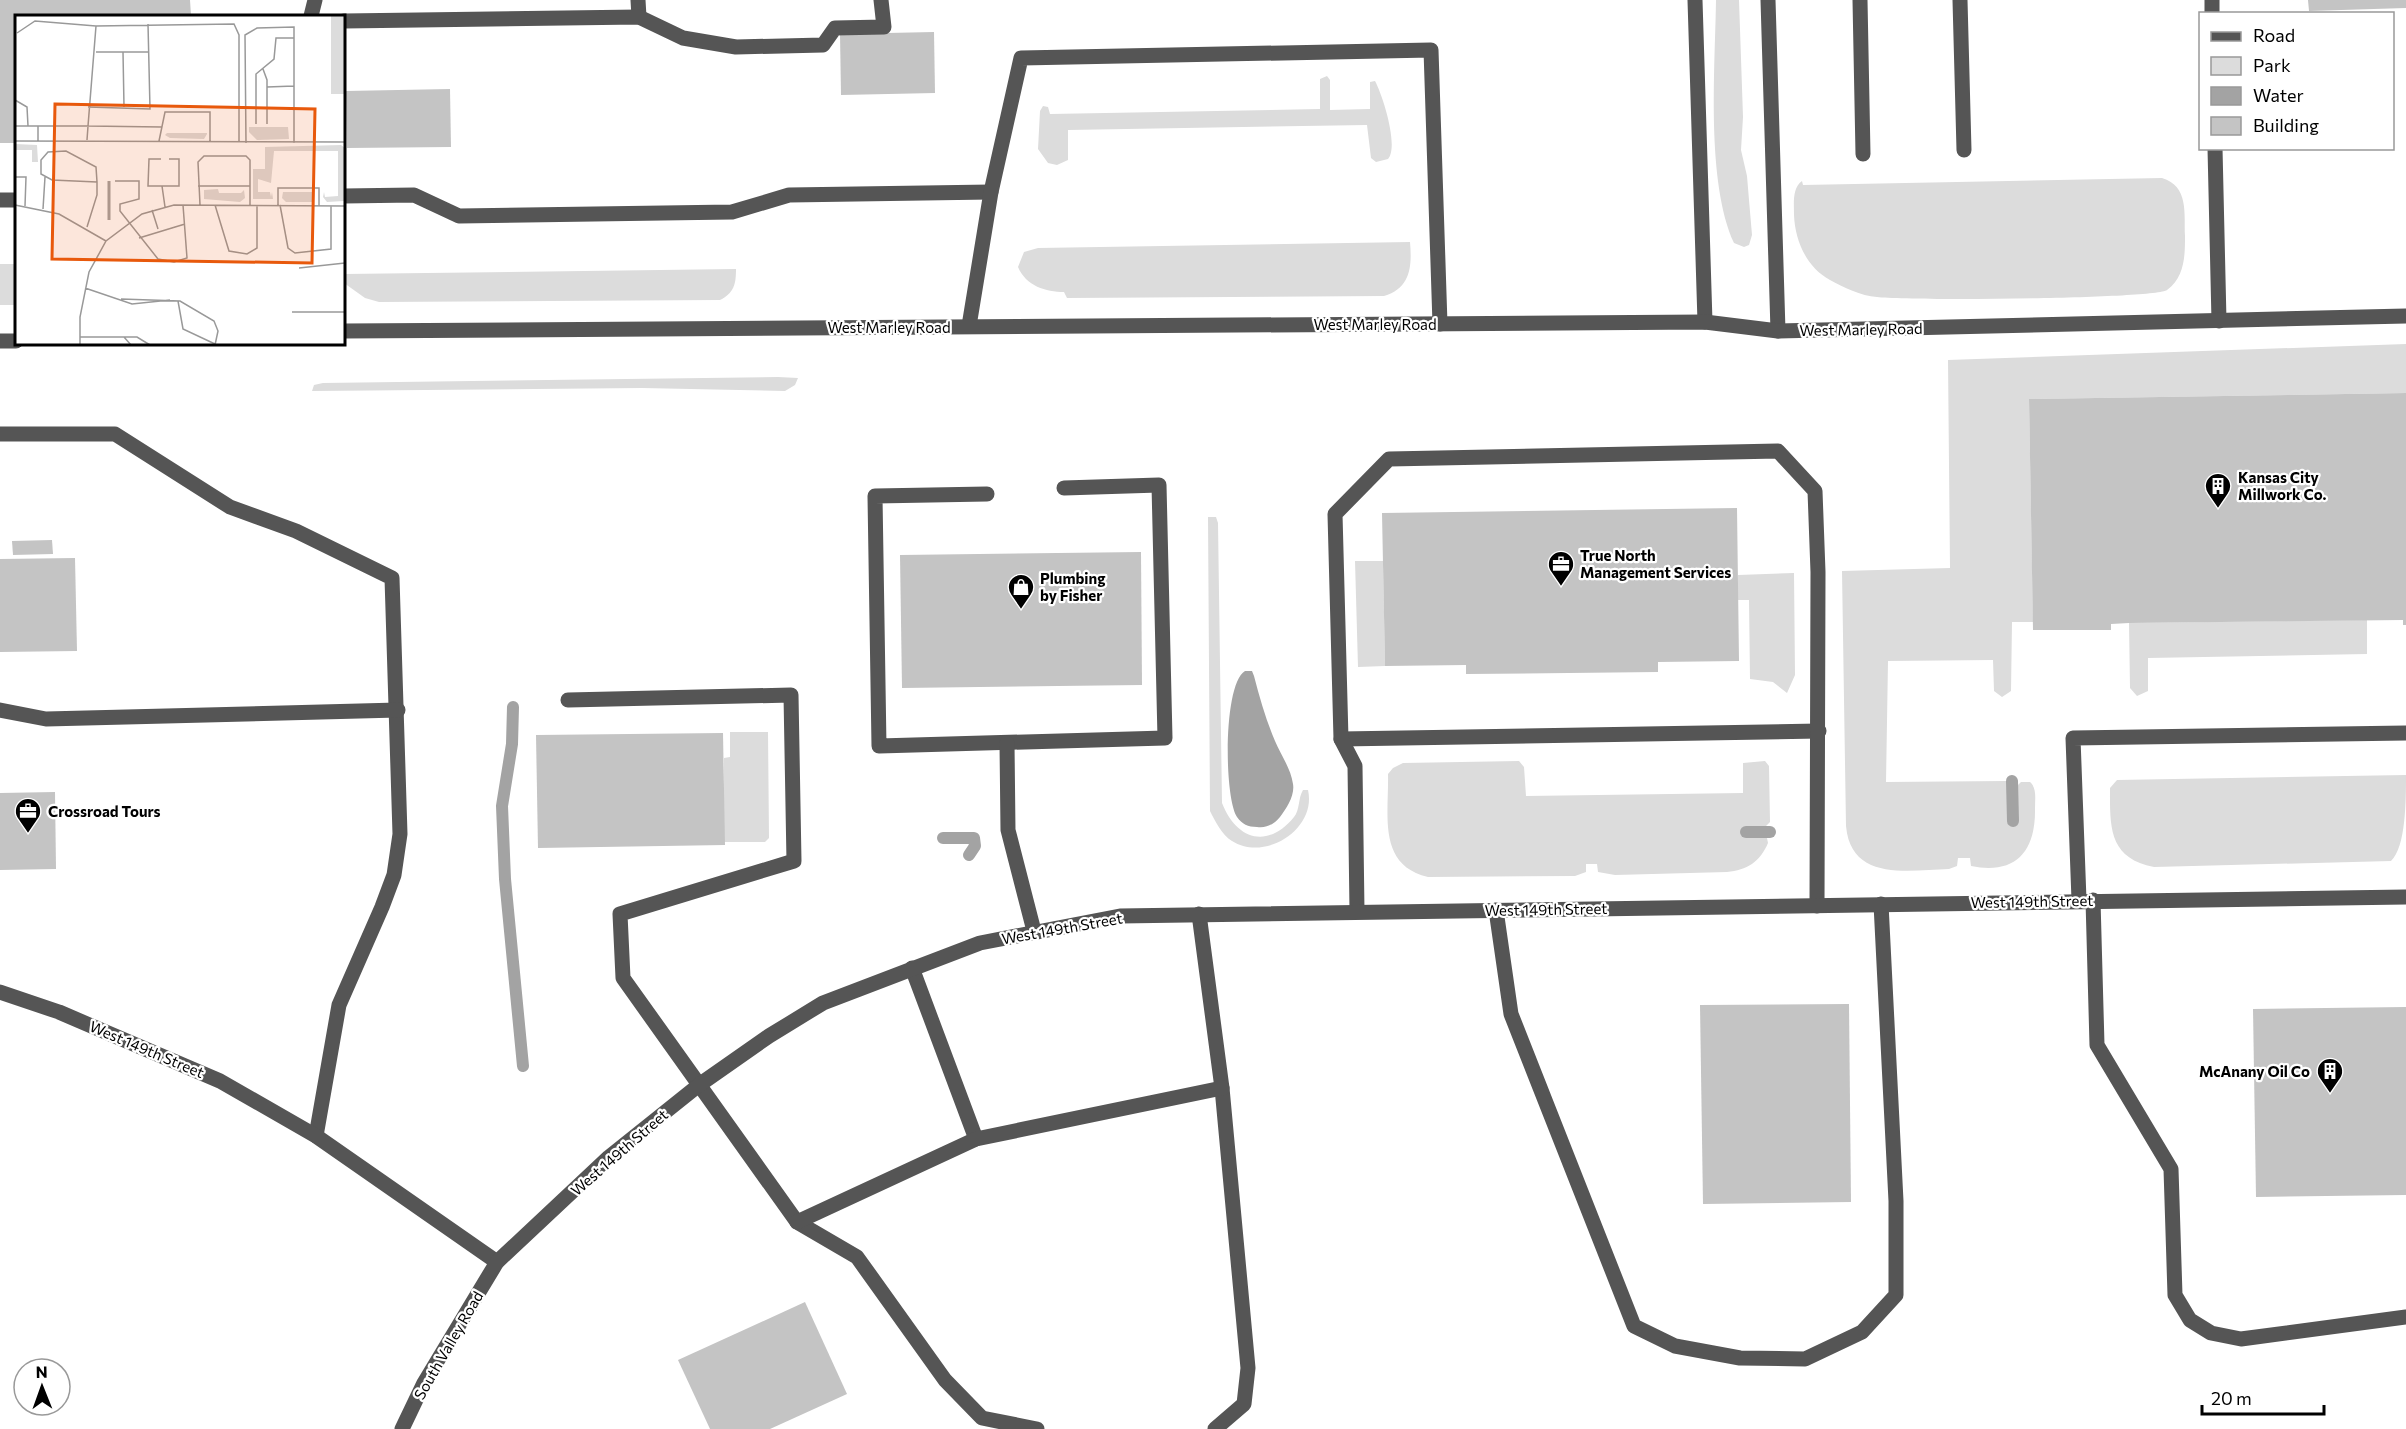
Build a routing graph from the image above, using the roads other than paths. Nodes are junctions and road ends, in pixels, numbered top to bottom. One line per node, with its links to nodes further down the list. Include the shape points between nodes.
1 (315, 0): 8 (street)
2 (638, 0): 9 (street)
3 (881, 0): 9 (street, via 884,27 835,28 823,45 736,47 683,38)
4 (1695, 0): 18 (street)
5 (1768, 0): 22 (street)
6 (1860, 0): 13 (street)
7 (1960, 0): 11 (street)
8 (311, 15)
9 (639, 17): 10 (street)
10 (345, 21)
11 (1964, 150)
12 (2215, 150): 17 (street)
13 (1863, 154)
14 (991, 192): 15 (street, via 789,195 732,212 459,216 414,195); 19 (street, via 1021,58 1431,50); 20 (street)
15 (345, 196)
16 (2406, 316): 17 (street, West Marley Road)
17 (2219, 321): 22 (street, West Marley Road)
18 (1705, 322): 19 (street, West Marley Road); 22 (street, West Marley Road)
19 (1440, 324): 20 (street, West Marley Road)
20 (969, 326): 21 (street, West Marley Road)
21 (345, 331)
22 (1778, 331)
23 (0, 434): 28 (street, via 115,434 230,507 296,531 392,578)
24 (1064, 488): 32 (street, via 1160,485 1165,738)
25 (987, 494): 32 (street, via 875,496 879,746)
26 (568, 700): 43 (street, via 791,696 794,861 620,914 623,978)
27 (0, 710): 28 (street, via 46,719)
28 (398, 711): 45 (street, via 400,834 394,874 339,1005)
29 (1819, 731): 31 (street); 31 (street, via 1815,491 1778,451 1389,459 1335,514); 36 (street)
30 (2406, 733): 34 (street, via 2073,738)
31 (1341, 739): 37 (street, via 1354,766)
32 (1007, 742): 40 (street, via 1008,830)
33 (2406, 897): 34 (street, West 149th Street)
34 (2086, 900): 35 (street, West 149th Street); 49 (street, via 2097,1045 2171,1169 2175,1295 2190,1320 2211,1333 2241,1339)
35 (1881, 904): 36 (street, West 149th Street); 38 (street, via 1896,1201 1896,1295 1862,1332 1804,1359 1740,1358 1675,1346 1634,1326 1511,1014)
36 (1817, 906): 38 (street, West 149th Street)
37 (1357, 910): 38 (street, West 149th Street); 39 (street, West 149th Street)
38 (1496, 910)
39 (1199, 914): 40 (street, West 149th Street, via 1120,916); 44 (street)
40 (1034, 931): 41 (street, West 149th Street, via 980,943)
41 (912, 968): 43 (street, West 149th Street, via 823,1002); 46 (street)
42 (0, 992): 45 (street, West 149th Street, via 144,1046 220,1081)
43 (699, 1085): 47 (street); 48 (street, West 149th Street, via 609,1157)
44 (1222, 1088): 46 (street); 52 (street, via 1248,1368 1244,1404)
45 (316, 1136): 48 (street, West 149th Street)
46 (976, 1139): 47 (street)
47 (797, 1222): 51 (street, via 857,1257 945,1380 982,1418)
48 (497, 1262): 50 (street, South Valley Road, via 423,1383)
49 (2406, 1317)
50 (402, 1429)
51 (1037, 1429)
52 (1215, 1429)

